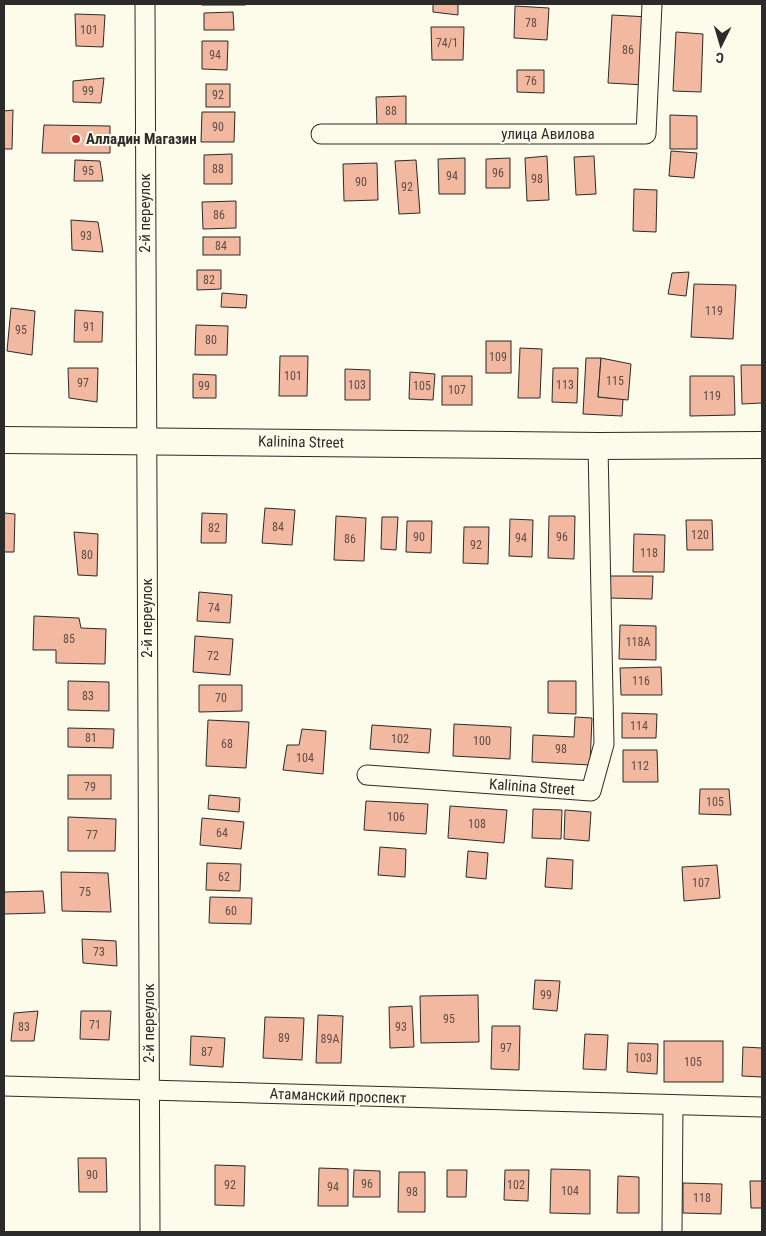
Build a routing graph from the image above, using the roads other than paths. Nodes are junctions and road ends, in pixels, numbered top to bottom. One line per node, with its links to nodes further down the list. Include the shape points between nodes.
1 (145, 4): 5 (street, 2-й переулок)
2 (652, 4): 3 (street, улица Авилова, via 646,134)
3 (320, 134)
4 (4, 440): 5 (main road, Kalinina Street)
5 (146, 440): 7 (main road, Kalinina Street); 10 (street, 2-й переулок)
6 (762, 445): 7 (main road, Kalinina Street)
7 (598, 446): 8 (street, Kalinina Street, via 604,744 592,791)
8 (367, 775)
9 (4, 1086): 10 (street, Атаманский проспект)
10 (150, 1090): 11 (street, Атаманский проспект); 13 (street, 2-й переулок)
11 (673, 1105): 12 (street, Атаманский проспект); 14 (street)
12 (762, 1107)
13 (150, 1232)
14 (672, 1232)

